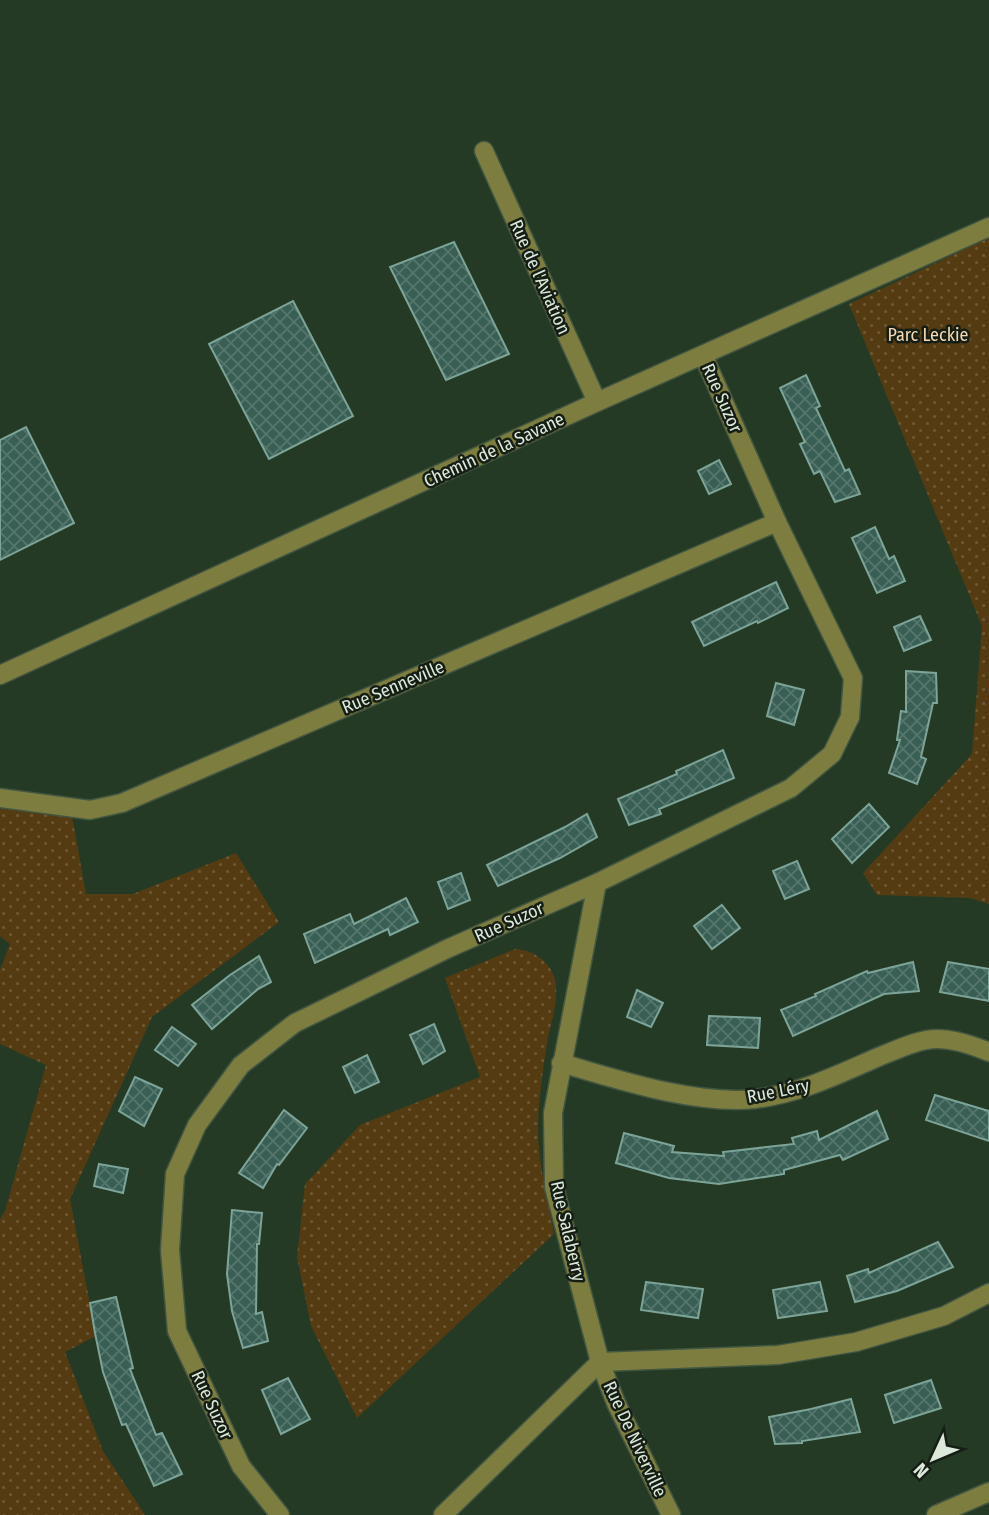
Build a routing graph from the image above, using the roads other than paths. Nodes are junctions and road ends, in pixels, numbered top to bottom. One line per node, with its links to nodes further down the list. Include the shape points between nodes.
1 (484, 151): 4 (street, Rue de l'Aviation)
2 (989, 227): 3 (street, Chemin de la Savane)
3 (703, 355): 4 (street, Chemin de la Savane); 5 (street, Rue Suzor)
4 (597, 402): 6 (street, Chemin de la Savane)
5 (777, 522): 7 (street, Rue Senneville, via 122,803 90,810); 8 (street, Rue Suzor, via 853,678 850,717 832,754 791,788)
6 (0, 675)
7 (0, 797)
8 (597, 883): 10 (street, Rue Salaberry); 14 (street, Rue Suzor, via 295,1023 241,1065 197,1125 175,1174 170,1250 177,1331 241,1466)
9 (989, 1052): 10 (street, Rue Léry, via 935,1039 905,1046 802,1089 754,1099 704,1098)
10 (561, 1063): 12 (street, Rue Salaberry, via 553,1113 554,1186)
11 (989, 1293): 12 (street, via 944,1316 856,1342 779,1355)
12 (600, 1363): 15 (street); 16 (street, Rue De Niverville)
13 (989, 1492): 17 (street)
14 (280, 1515)
15 (443, 1515)
16 (671, 1515)
17 (936, 1515)

